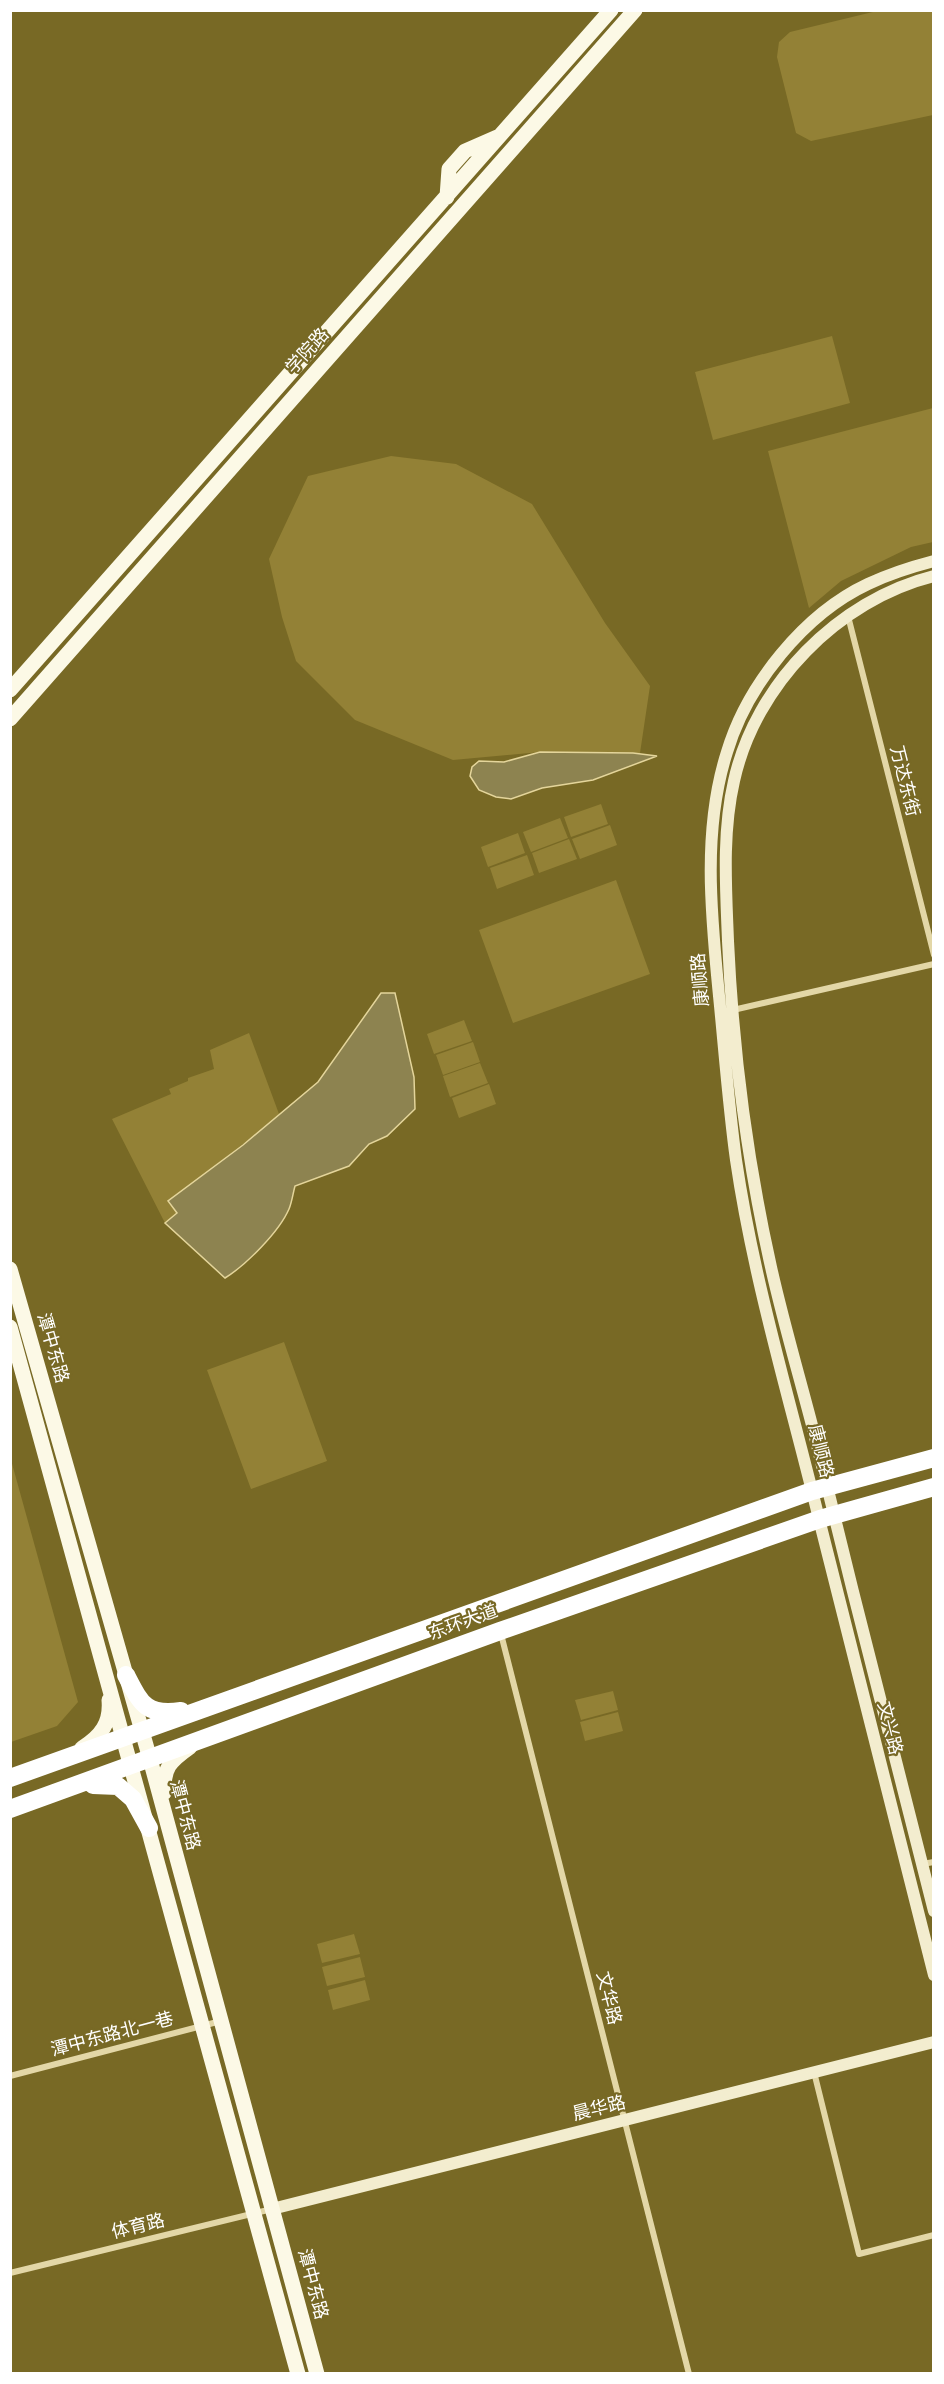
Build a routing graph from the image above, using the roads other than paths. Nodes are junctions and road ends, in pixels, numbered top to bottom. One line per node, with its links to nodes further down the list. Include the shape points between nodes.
1 (611, 10): 6 (main road, 学院路)
2 (635, 10): 7 (main road, 学院路)
3 (933, 561): 15 (main road, 康顺路, via 865,585 810,623 787,648 755,689 740,716 721,774 712,819 714,938 737,1162 760,1281)
4 (933, 576): 5 (main road, 康顺路, via 890,592)
5 (848, 615): 8 (street, 万达东街); 10 (main road, 康顺路, via 820,638 766,703 748,737 734,780 725,884)
6 (10, 690)
7 (10, 719)
8 (933, 955)
9 (933, 964): 10 (street)
10 (733, 1010): 15 (main road, 康顺路, via 745,1126 770,1266)
11 (10, 1269): 18 (main road, 潭中东路)
12 (10, 1327): 18 (main road, 潭中东路)
13 (933, 1458): 15 (highway, 东环大道)
14 (933, 1488): 16 (highway, 东环大道)
15 (820, 1489): 16 (main road, 文兴路); 19 (highway, 东环大道)
16 (827, 1517): 17 (highway, 东环大道); 31 (main road, 文兴路); 33 (main road, 文兴路)
17 (500, 1631): 22 (highway, 东环大道); 39 (street, 文华路)
18 (117, 1677): 19 (highway, via 153,1711 167,1713); 20 (main road, 潭中东路); 21 (main road, 潭中东路); 23 (main road, via 107,1725 96,1739)
19 (207, 1707): 20 (highway, 东环大道)
20 (142, 1731): 21 (highway, 东环大道); 24 (main road, 潭中东路)
21 (124, 1738): 23 (highway, 东环大道); 25 (main road, 潭中东路)
22 (200, 1740): 24 (highway, 东环大道); 29 (main road, via 166,1768)
23 (64, 1759): 26 (highway, 东环大道)
24 (150, 1760): 25 (highway, 东环大道); 29 (main road, 潭中东路)
25 (132, 1767): 27 (highway, 东环大道); 30 (main road, 潭中东路)
26 (10, 1778)
27 (67, 1789): 28 (highway, 东环大道); 30 (highway, via 118,1786 133,1799)
28 (10, 1809)
29 (166, 1820): 34 (main road, 潭中东路)
30 (149, 1828): 35 (main road, 潭中东路)
31 (928, 1863): 32 (main road, 文兴路)
32 (933, 1911)
33 (933, 1975)
34 (221, 2021): 35 (street, 潭中东路北一巷); 40 (main road, 潭中东路)
35 (203, 2026): 38 (street, 潭中东路北一巷); 41 (main road, 潭中东路)
36 (933, 2043): 37 (main road, 晨华路)
37 (814, 2072): 39 (main road, 晨华路); 42 (street, via 859,2253)
38 (10, 2076)
39 (625, 2120): 40 (main road, 晨华路); 46 (street, 文华路)
40 (272, 2209): 41 (street, 体育路); 45 (main road, 潭中东路)
41 (254, 2213): 43 (street, 体育路); 44 (main road, 潭中东路)
42 (933, 2235)
43 (10, 2274)
44 (298, 2373)
45 (317, 2373)
46 (689, 2373)

